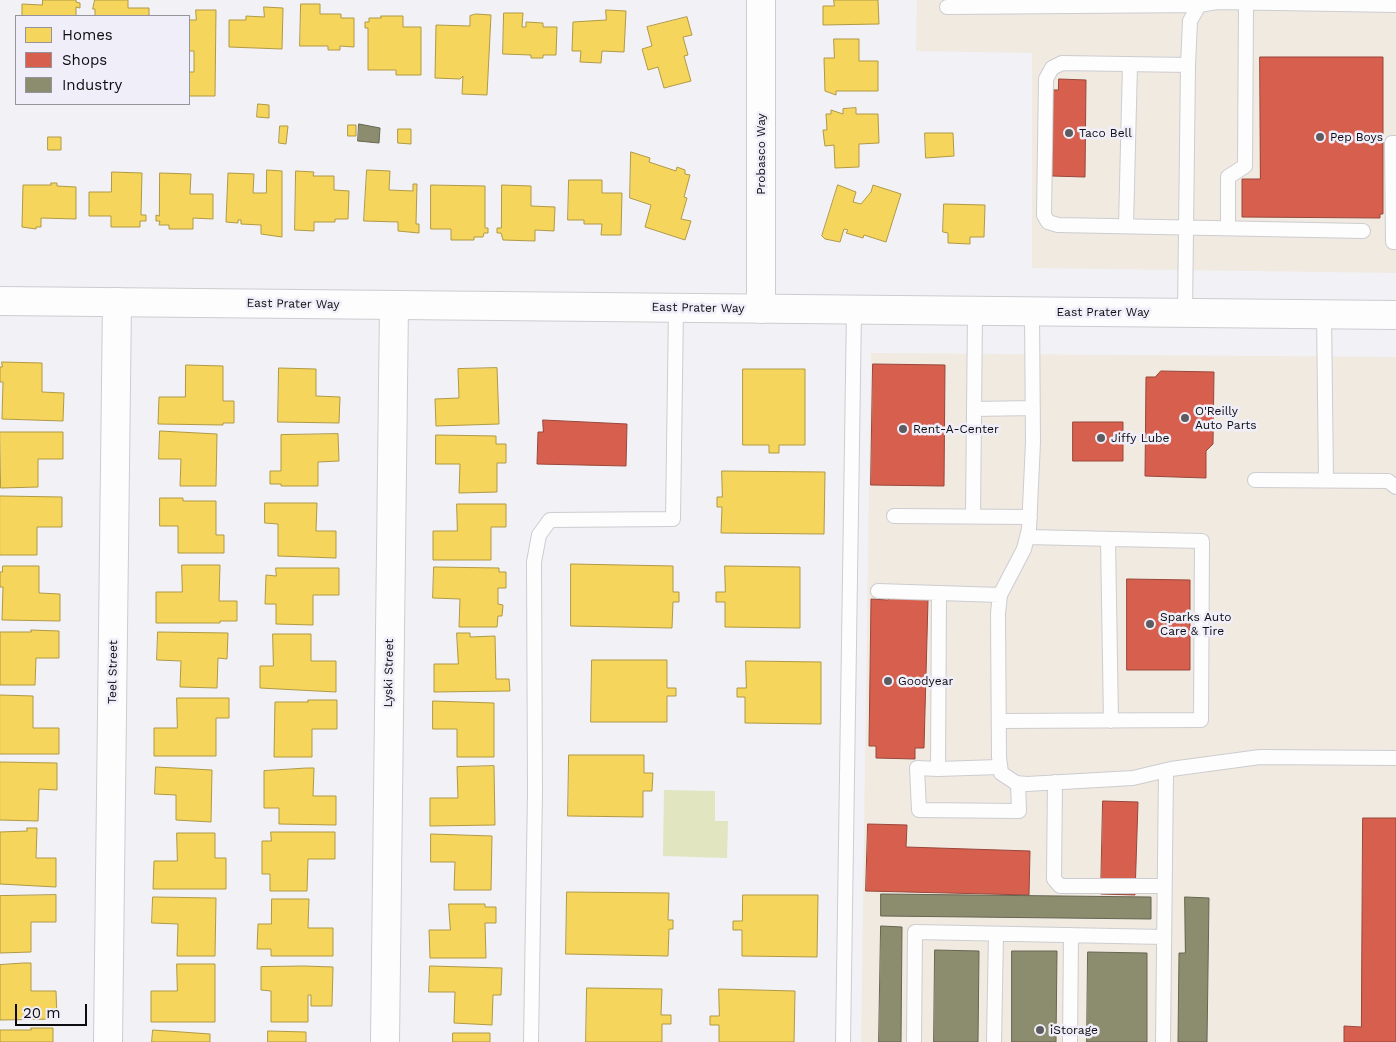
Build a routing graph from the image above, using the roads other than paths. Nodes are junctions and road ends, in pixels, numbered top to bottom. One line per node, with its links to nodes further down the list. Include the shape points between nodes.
1 (761, 0): 18 (street, Probasco Way)
2 (1246, 3): 3 (lane); 4 (lane, via 1217,2); 11 (lane, via 1244,166 1228,177)
3 (1396, 5)
4 (1199, 6): 5 (lane); 7 (lane, via 1190,21)
5 (947, 7)
6 (1130, 64): 7 (lane); 9 (lane); 9 (lane, via 1062,63 1052,68 1046,78 1044,214 1048,222)
7 (1188, 65): 10 (lane)
8 (1396, 143): 13 (lane, via 1392,144 1393,242)
9 (1126, 226): 10 (lane)
10 (1186, 227): 11 (lane); 22 (lane)
11 (1228, 227): 12 (lane)
12 (1363, 231)
13 (1396, 242)
14 (0, 301): 15 (street, East Prater Way)
15 (117, 302): 16 (street, East Prater Way); 50 (street, Teel Street)
16 (394, 305): 17 (street, East Prater Way); 51 (street, Lyski Street)
17 (676, 308): 18 (street, East Prater Way); 52 (lane, via 673,519 550,520 539,535 534,562)
18 (761, 309): 19 (street, East Prater Way)
19 (854, 310): 20 (street, East Prater Way); 53 (lane)
20 (976, 311): 21 (street, East Prater Way); 26 (lane)
21 (1032, 312): 22 (street, East Prater Way); 25 (lane)
22 (1185, 313): 23 (street, East Prater Way)
23 (1324, 314): 24 (street, East Prater Way); 28 (lane)
24 (1396, 315)
25 (1033, 408): 26 (lane); 32 (lane)
26 (974, 409): 31 (lane)
27 (1255, 480): 28 (lane)
28 (1326, 480): 29 (lane, via 1388,481)
29 (1396, 487)
30 (894, 516): 31 (lane)
31 (973, 516): 32 (lane)
32 (1030, 517): 33 (lane)
33 (1027, 537): 34 (lane); 37 (lane)
34 (1108, 539): 39 (lane); 39 (lane, via 1202,541 1201,720)
35 (878, 591): 36 (lane)
36 (939, 593): 37 (lane); 42 (lane)
37 (1000, 595): 38 (lane)
38 (999, 721): 39 (lane); 41 (lane)
39 (1111, 721)
40 (1396, 758): 43 (lane, via 1260,757)
41 (999, 767): 42 (lane); 45 (lane, via 1005,778)
42 (938, 769): 45 (lane, via 917,768 919,810 1019,811)
43 (1166, 771): 44 (lane, via 1133,778); 46 (lane)
44 (1055, 782): 45 (lane); 46 (lane, via 1054,879 1060,886)
45 (1018, 783)
46 (1164, 886): 49 (lane)
47 (996, 934): 48 (lane); 54 (lane, via 915,932); 55 (lane)
48 (1071, 935): 49 (lane); 56 (lane)
49 (1164, 936): 57 (lane)
50 (108, 1042)
51 (385, 1042)
52 (532, 1042)
53 (843, 1042)
54 (914, 1042)
55 (994, 1042)
56 (1070, 1042)
57 (1163, 1042)

